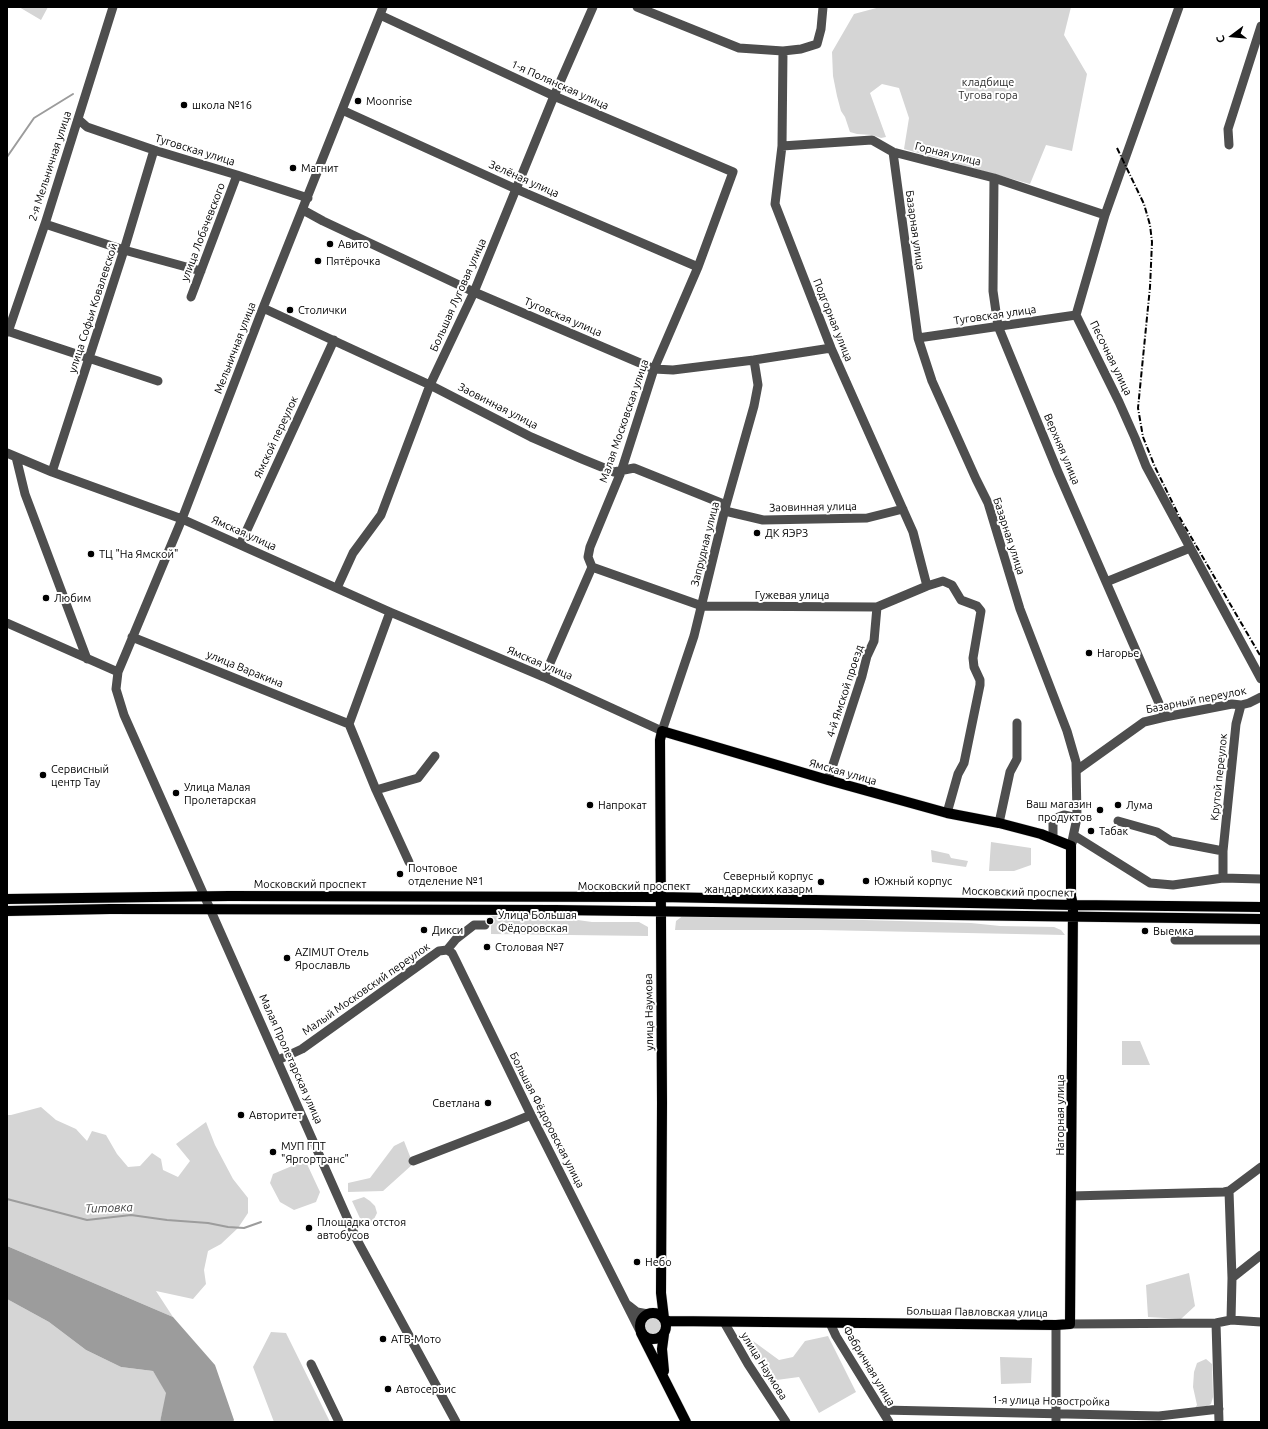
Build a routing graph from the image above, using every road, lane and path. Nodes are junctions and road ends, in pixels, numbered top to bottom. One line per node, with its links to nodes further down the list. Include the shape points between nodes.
1 (113, 7): 11 (street, 2-я Мельничная улица)
2 (594, 7): 9 (street, Большая Луговая улица)
3 (636, 7): 8 (street, via 739,48)
4 (823, 7): 8 (street, via 822,29 817,44)
5 (1179, 7): 22 (street, Песочная улица)
6 (381, 11): 9 (street, 1-я Полянская улица); 10 (street, Мельничная улица)
7 (1261, 26): 12 (street, via 1228,129)
8 (783, 51): 13 (street, Подгорная улица)
9 (554, 96): 16 (street, 1-я Полянская улица); 19 (street, Большая Луговая улица)
10 (342, 110): 19 (street, Зелёная улица); 20 (street, Мельничная улица)
11 (78, 119): 14 (street, Туговская улица, via 87,128); 23 (street, 2-я Мельничная улица)
12 (1229, 145)
13 (782, 146): 15 (street, Горная улица, via 872,140); 35 (street, Подгорная улица, via 776,204)
14 (154, 150): 17 (street, Туговская улица); 24 (street, улица Софьи Ковалевской)
15 (893, 152): 18 (street, Горная улица); 33 (street, Базарная улица)
16 (733, 172): 25 (street, Малая Московская улица)
17 (237, 175): 20 (street, Туговская улица); 26 (street, улица Лобачевского)
18 (994, 178): 22 (street, Горная улица); 31 (street, Верхняя улица, via 993,291)
19 (516, 189): 25 (street, Зелёная улица); 27 (street, Большая Луговая улица)
20 (308, 198): 21 (street, Мельничная улица)
21 (303, 210): 27 (street, Туговская улица); 29 (street, Мельничная улица)
22 (1105, 215): 30 (street, Песочная улица)
23 (45, 224): 24 (street); 32 (street, 2-я Мельничная улица)
24 (124, 250): 26 (street); 36 (street, улица Софьи Ковалевской)
25 (698, 267): 38 (street, Малая Московская улица)
26 (201, 271): 28 (street, улица Лобачевского)
27 (474, 292): 38 (street, Туговская улица); 40 (street, Большая Луговая улица)
28 (191, 297)
29 (263, 308): 34 (street, Заовинная улица); 47 (street, Мельничная улица)
30 (1076, 315): 31 (street, Туговская улица); 49 (street, Песочная улица, via 1119,402 1146,466)
31 (998, 326): 33 (street, Туговская улица); 51 (street, Верхняя улица)
32 (7, 332): 36 (street)
33 (918, 338): 71 (street, Базарная улица, via 932,381 988,503 1020,609 1067,731)
34 (334, 340): 40 (street, Заовинная улица); 48 (street, Ямской переулок)
35 (831, 348): 37 (street, Туговская улица); 46 (street, Подгорная улица)
36 (89, 359): 39 (street); 43 (street, улица Софьи Ковалевской)
37 (754, 360): 38 (street, Туговская улица, via 673,370); 45 (street, Запрудная улица, via 758,385 754,406)
38 (654, 369): 44 (street, Малая Московская улица)
39 (158, 381)
40 (430, 385): 44 (street, Заовинная улица, via 531,437 614,472); 53 (street, Большая Луговая улица, via 380,515 353,552)
41 (7, 453): 42 (street, Ямская улица)
42 (16, 457): 43 (street, Ямская улица); 59 (street, via 24,494)
43 (52, 472): 47 (street, Ямская улица)
44 (621, 472): 45 (street, Заовинная улица, via 634,468); 50 (street, Малая Московская улица, via 590,547 588,557)
45 (725, 508): 46 (street, Заовинная улица, via 763,520 867,518); 54 (street, Запрудная улица)
46 (903, 509): 52 (street, Подгорная улица, via 913,532)
47 (182, 519): 48 (street, Ямская улица); 58 (street, Мельничная улица)
48 (240, 545): 53 (street, Ямская улица)
49 (1190, 548): 51 (street); 62 (street, Песочная улица)
50 (592, 567): 54 (street, Гужевая улица); 61 (street)
51 (1106, 582): 66 (street, Верхняя улица)
52 (927, 586): 55 (street, Гужевая улица); 74 (street, Гужевая улица, via 943,581 952,585 961,600 977,606 981,611 973,658 980,685 964,763 958,774)
53 (337, 588): 56 (street, Ямская улица)
54 (702, 606): 55 (street, Гужевая улица); 69 (street, Запрудная улица)
55 (877, 608): 72 (street, 4-й Ямской проезд, via 874,641)
56 (390, 612): 61 (street, Ямская улица); 68 (street)
57 (7, 623): 59 (street)
58 (132, 637): 60 (street, Мельничная улица); 68 (street, улица Варакина)
59 (87, 659): 60 (street)
60 (118, 672): 64 (street, Мельничная улица, via 116,689)
61 (544, 677): 69 (street, Ямская улица)
62 (1261, 679)
63 (1261, 697): 65 (street, Базарный переулок)
64 (119, 698): 84 (street, Малая Пролетарская улица, via 124,715)
65 (1240, 705): 66 (street, Базарный переулок, via 1232,704); 80 (street, Крутой переулок)
66 (1165, 716): 71 (street, Базарный переулок, via 1144,722)
67 (1017, 722): 77 (street, via 1017,759 1010,772)
68 (349, 724): 73 (street)
69 (662, 731): 72 (main road, Ямская улица); 85 (main road, улица Наумова)
70 (435, 756): 73 (street, via 418,778)
71 (1077, 770): 75 (street, Базарная улица)
72 (828, 780): 74 (main road, Ямская улица)
73 (376, 790): 81 (street)
74 (947, 813): 77 (main road, Ямская улица)
75 (1077, 818): 78 (street, via 1056,818 1053,821); 79 (street, Базарная улица)
76 (1118, 821): 80 (street, via 1157,832 1171,841)
77 (998, 823): 78 (main road, Ямская улица)
78 (1053, 838): 79 (main road, Ямская улица)
79 (1070, 846): 82 (street, via 1075,836 1150,883 1173,885); 87 (main road, Базарная улица)
80 (1224, 851): 82 (street, Крутой переулок)
81 (409, 862)
82 (1223, 878): 83 (street)
83 (1261, 880)
84 (204, 896): 85 (main road, Московский проспект); 86 (main road, Московский проспект); 89 (street, Малая Пролетарская улица)
85 (660, 897): 87 (main road, Московский проспект); 91 (main road, улица Наумова)
86 (7, 898)
87 (1073, 905): 88 (main road, Московский проспект); 92 (main road, Нагорная улица)
88 (1261, 907)
89 (210, 910): 90 (main road); 91 (main road); 98 (street, Малая Пролетарская улица)
90 (7, 911)
91 (660, 911): 92 (main road); 106 (main road, улица Наумова)
92 (1073, 917): 93 (main road); 103 (main road, Нагорная улица)
93 (1261, 919)
94 (485, 925): 97 (street, Малый Московский переулок, via 474,925)
95 (1175, 940): 96 (street)
96 (1261, 940)
97 (447, 950): 98 (street, Малый Московский переулок, via 438,951 302,1049); 99 (street, Большая Фёдоровская улица, via 452,954)
98 (278, 1060): 126 (street, Малая Пролетарская улица, via 357,1240)
99 (531, 1115): 100 (street); 107 (street, Большая Фёдоровская улица)
100 (413, 1161)
101 (1261, 1167): 102 (street)
102 (1229, 1191): 103 (street); 105 (street)
103 (1071, 1196): 116 (main road, Нагорная улица)
104 (1261, 1255): 105 (street)
105 (1232, 1278): 110 (street)
106 (661, 1293): 108 (main road, улица Наумова, via 659,1303); 109 (main road, улица Наумова)
107 (626, 1302): 108 (street, Большая Фёдоровская улица, via 634,1310); 118 (street, Большая Фёдоровская улица)
108 (649, 1314): 109 (main road, via 656,1314); 118 (main road, via 640,1322)
109 (664, 1319): 111 (main road, Большая Павловская улица, via 669,1322); 119 (main road)
110 (1231, 1320): 113 (street, Большая Павловская улица); 115 (street, Большая Павловская улица)
111 (693, 1321): 112 (main road, Большая Павловская улица); 119 (main road, Большая Павловская улица)
112 (724, 1322): 114 (main road, Большая Павловская улица); 128 (street, улица Наумова)
113 (1261, 1322)
114 (830, 1323): 117 (main road, Большая Павловская улица); 123 (street, Фабричная улица)
115 (1216, 1323): 116 (street, Большая Павловская улица); 122 (street)
116 (1070, 1324): 117 (main road, Большая Павловская улица)
117 (1056, 1325): 124 (street)
118 (641, 1333): 119 (main road, via 654,1340); 121 (main road, Большая Фёдоровская улица)
119 (665, 1333): 121 (main road, Большая Фёдоровская улица, via 662,1362)
120 (311, 1364): 125 (street)
121 (667, 1382): 127 (main road, Большая Фёдоровская улица)
122 (1219, 1409): 124 (street, 1-я улица Новостройка, via 1160,1416); 130 (street)
123 (882, 1410): 124 (street, 1-я улица Новостройка); 129 (street, Фабричная улица)
124 (1056, 1418)
125 (339, 1422)
126 (456, 1422)
127 (686, 1422)
128 (786, 1422)
129 (889, 1422)
130 (1219, 1422)

